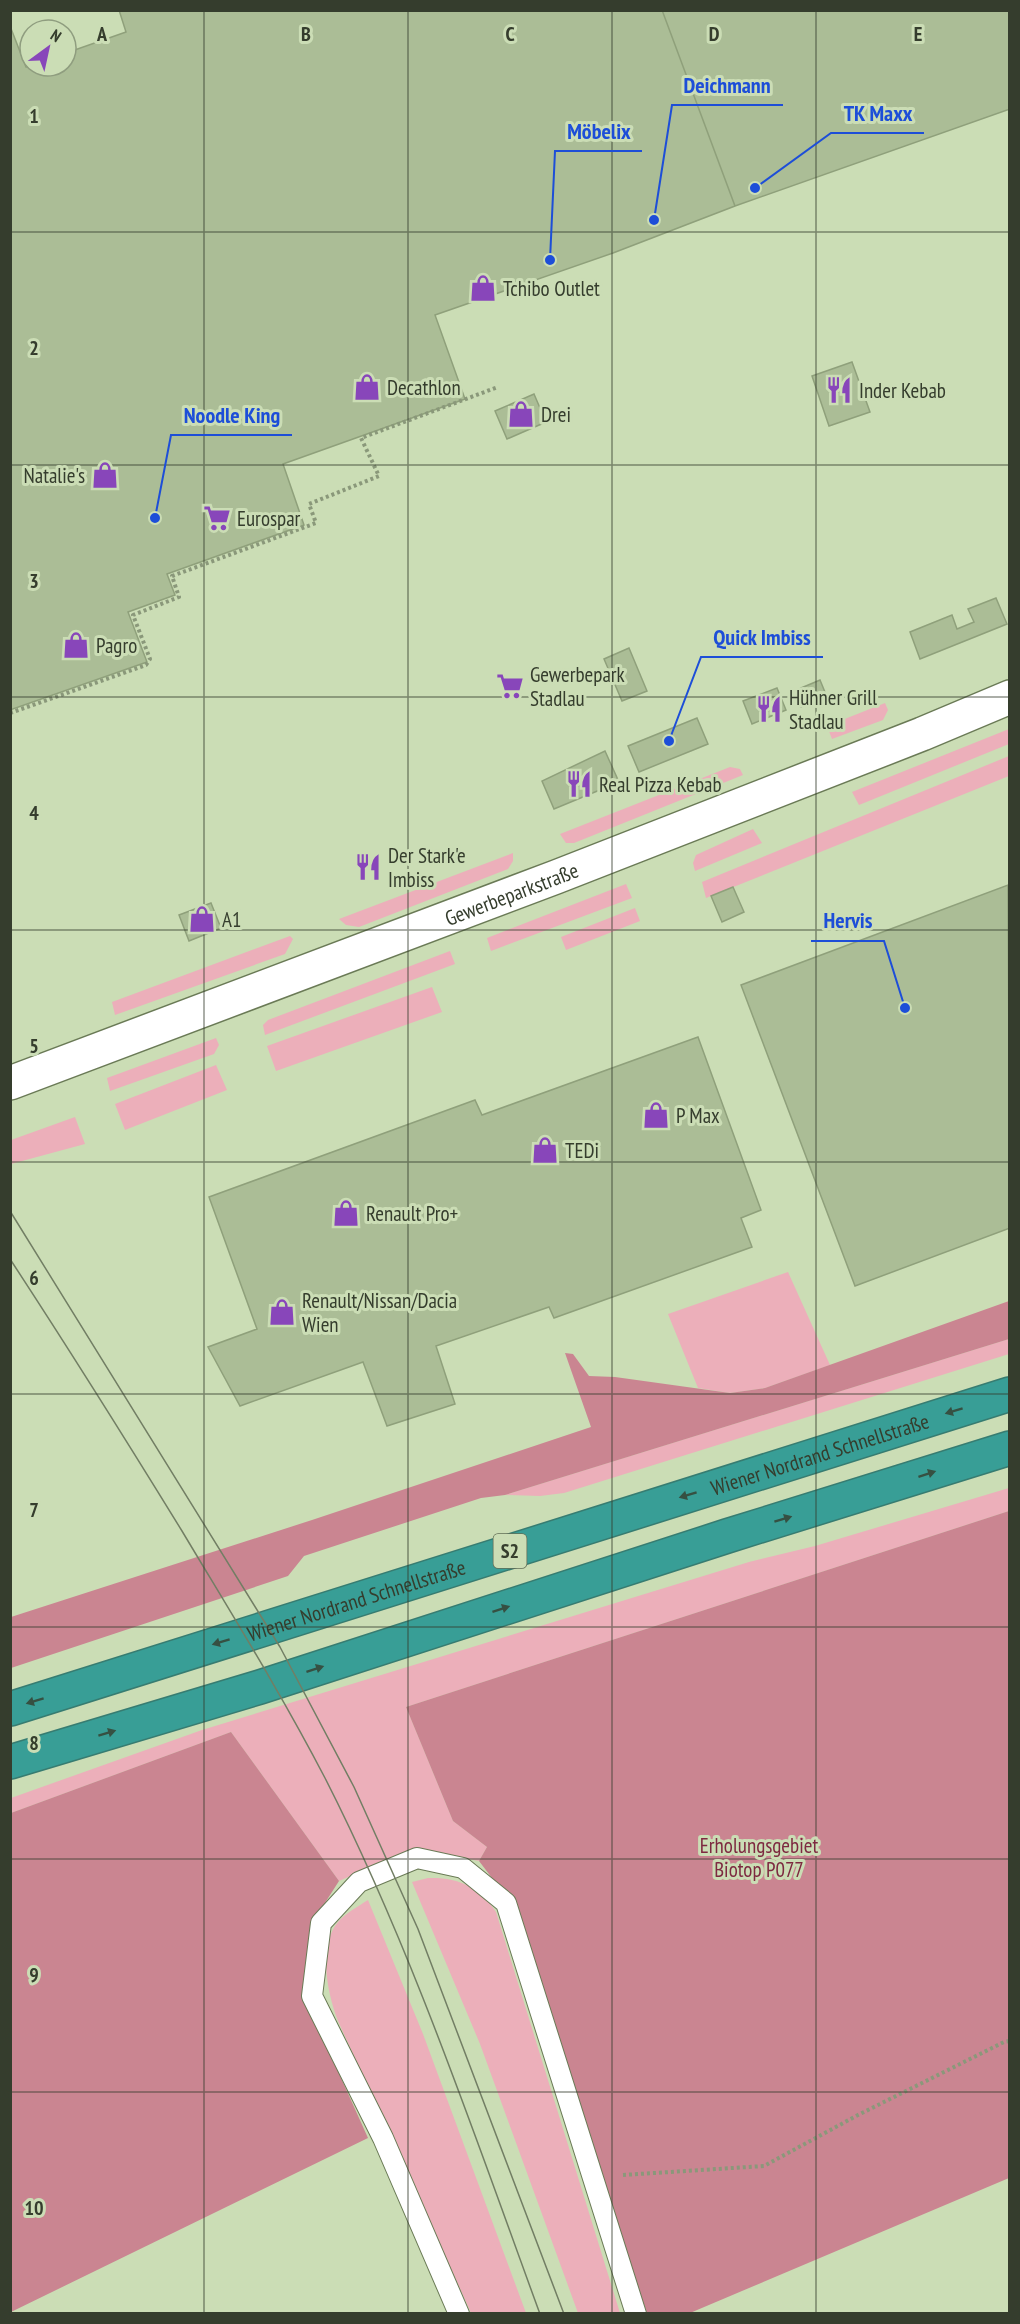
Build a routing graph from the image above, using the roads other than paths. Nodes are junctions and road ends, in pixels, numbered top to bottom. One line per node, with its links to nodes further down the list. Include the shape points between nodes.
1 (1010, 697): 2 (street, Gewerbeparkstraße, via 556,877)
2 (10, 1083)
3 (1010, 1394): 5 (highway, Wiener Nordrand Schnellstraße / S2, one-way to 5)
4 (1010, 1448): 6 (highway, S2, one-way to 4, via 260,1687)
5 (10, 1709)
6 (10, 1762)
7 (459, 2313): 8 (lane, via 383,2138 312,1996 321,1923 359,1882 417,1858 463,1868 506,1903)
8 (636, 2313)

